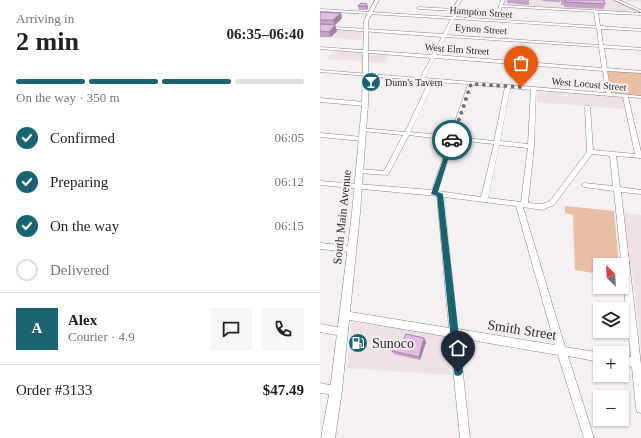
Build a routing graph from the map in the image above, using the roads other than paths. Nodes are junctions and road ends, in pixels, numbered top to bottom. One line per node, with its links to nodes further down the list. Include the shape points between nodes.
1 (377, 0): 12 (main road, South Main Avenue)
2 (421, 0): 7 (street)
3 (460, 0): 9 (street)
4 (503, 0): 6 (street)
5 (616, 0): 11 (street)
6 (501, 6): 9 (street, via 498,13); 10 (street)
7 (419, 8): 9 (street); 13 (street)
8 (320, 10): 12 (street, Hampton Street)
9 (456, 10): 14 (street)
10 (596, 12): 11 (street); 16 (street)
11 (641, 12)
12 (368, 14): 13 (street, Hampton Street); 18 (main road, South Main Avenue)
13 (415, 16): 14 (street, Hampton Street)
14 (453, 19): 16 (street, Hampton Street); 19 (street)
15 (320, 27): 18 (street, Eynon Street)
16 (599, 28): 17 (street, Hampton Street); 20 (street)
17 (641, 30)
18 (365, 31): 19 (street, Eynon Street); 23 (main road, South Main Avenue)
19 (445, 36): 20 (street, Eynon Street); 24 (street)
20 (601, 46): 22 (street, Eynon Street); 25 (street)
21 (320, 48): 23 (street, West Elm Street)
22 (641, 50)
23 (366, 51): 24 (street, West Elm Street); 28 (main road, South Main Avenue)
24 (434, 56): 25 (street, West Elm Street); 29 (street)
25 (605, 69): 27 (street, West Elm Street); 34 (street)
26 (320, 71): 28 (street, West Locust Street)
27 (641, 72)
28 (365, 75): 29 (street, West Locust Street); 38 (main road, South Main Avenue)
29 (422, 79): 30 (street, West Locust Street)
30 (432, 80): 31 (street, West Locust Street); 41 (street)
31 (471, 84): 32 (street, West Locust Street); 43 (street)
32 (508, 86): 33 (street, West Locust Street); 45 (street)
33 (534, 88): 34 (street, West Locust Street); 46 (street)
34 (609, 95): 35 (street, West Locust Street)
35 (625, 96): 36 (street, West Locust Street); 49 (street)
36 (641, 97)
37 (320, 100): 38 (street)
38 (365, 104): 40 (main road, South Main Avenue)
39 (586, 107): 47 (street)
40 (362, 130): 41 (street); 44 (main road, South Main Avenue)
41 (407, 133): 43 (street); 50 (street, via 386,173)
42 (320, 135): 44 (street)
43 (452, 138): 45 (street); 56 (street)
44 (362, 139): 50 (main road, South Main Avenue)
45 (497, 142): 46 (street); 57 (street)
46 (531, 146): 58 (street)
47 (590, 152): 48 (street); 58 (street, via 552,203 542,207)
48 (613, 153): 49 (street); 54 (street)
49 (640, 156)
50 (359, 171): 53 (main road, South Main Avenue)
51 (320, 183): 53 (street)
52 (584, 185): 54 (street)
53 (358, 186): 56 (street); 60 (main road, South Main Avenue)
54 (617, 189): 55 (street); 68 (street)
55 (641, 192)
56 (437, 194): 57 (street); 64 (street)
57 (484, 200): 58 (street)
58 (522, 205): 65 (street)
59 (320, 246): 60 (street)
60 (351, 249): 61 (main road, South Main Avenue)
61 (344, 315): 63 (main road, South Main Avenue); 64 (street, Smith Street)
62 (320, 328): 63 (street)
63 (342, 332): 70 (main road, South Main Avenue)
64 (454, 333): 65 (street, Smith Street); 73 (street)
65 (561, 350): 66 (street, Smith Street); 74 (street)
66 (593, 356)
67 (629, 362): 68 (street)
68 (635, 363): 71 (street)
69 (320, 388): 70 (street)
70 (336, 390): 72 (main road, South Main Avenue)
71 (641, 408)
72 (328, 438)
73 (466, 438)
74 (589, 438)

